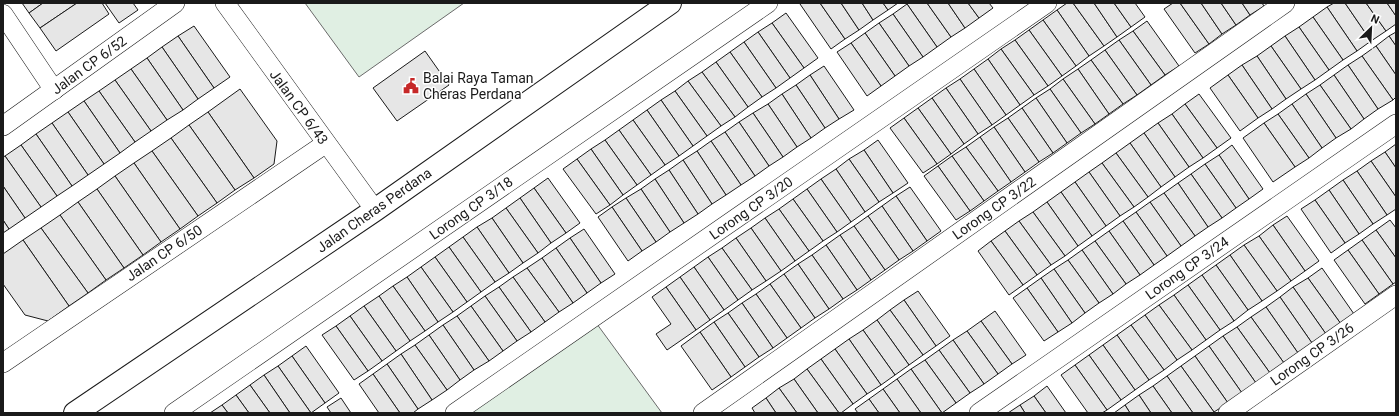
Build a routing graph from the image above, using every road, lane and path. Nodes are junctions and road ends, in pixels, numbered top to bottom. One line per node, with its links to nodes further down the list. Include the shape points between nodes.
1 (175, 3): 8 (street, Jalan CP 6/52)
2 (225, 3): 11 (street, Jalan CP 6/43)
3 (670, 3): 12 (street, Jalan Cheras Perdana)
4 (768, 3): 16 (street, Lorong CP 3/18)
5 (1047, 3): 17 (street, Lorong CP 3/20)
6 (1285, 3): 18 (street, Lorong CP 3/22)
7 (3, 14): 8 (street)
8 (54, 90): 10 (street, Jalan CP 6/52)
9 (1396, 124): 19 (street, Lorong CP 3/24)
10 (3, 126)
11 (325, 144): 12 (street, Jalan CP 6/43); 14 (street, Jalan CP 6/50)
12 (375, 210): 15 (street, Jalan Cheras Perdana)
13 (1396, 295): 20 (street, Lorong CP 3/26)
14 (6, 354)
15 (75, 413)
16 (174, 413)
17 (455, 413)
18 (703, 413)
19 (979, 413)
20 (1228, 413)

